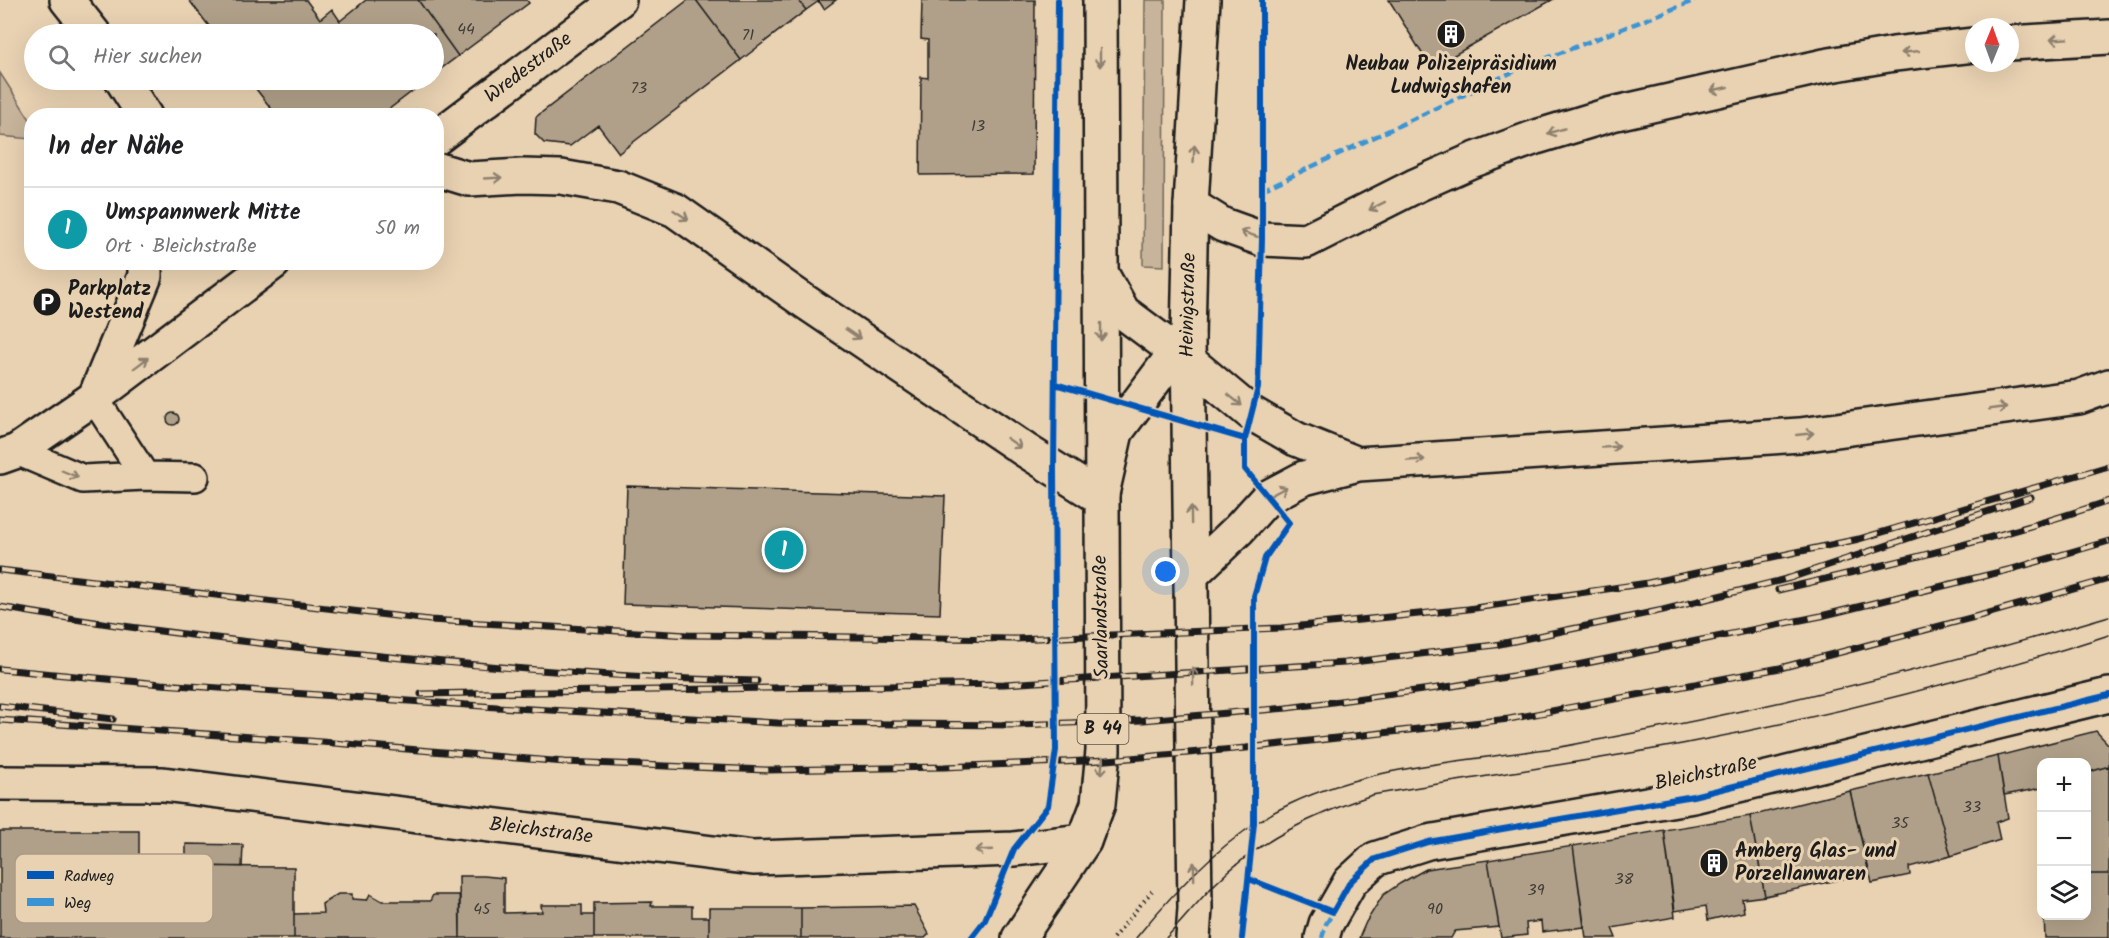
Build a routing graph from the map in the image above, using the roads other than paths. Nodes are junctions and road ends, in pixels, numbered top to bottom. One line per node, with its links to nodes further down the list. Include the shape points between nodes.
1 (67, 0): 5 (main road)
2 (619, 0): 11 (main road, Wredestraße)
3 (1100, 0): 16 (main road, one-way to 16)
4 (1203, 0): 13 (main road, Heinigstraße, one-way to 4)
5 (86, 24)
6 (2109, 37): 7 (main road, one-way to 7)
7 (2019, 42)
8 (1965, 46): 13 (main road, one-way to 13, via 1824,66 1601,117 1471,161 1306,242 1262,239 1223,225)
9 (128, 90): 10 (main road)
10 (140, 108)
11 (444, 132)
12 (444, 171): 24 (main road, one-way to 24, via 470,179 561,177 618,186 675,210 804,301)
13 (1191, 205): 17 (main road, Heinigstraße)
14 (145, 270): 19 (main road)
15 (263, 270): 19 (main road, one-way to 15)
16 (1101, 273): 17 (main road, via 1123,312); 24 (main road, Saarlandstraße / B 44, one-way to 24)
17 (1184, 351): 21 (main road, one-way to 21, via 1251,413 1296,439); 24 (main road, via 1116,432); 25 (main road, Heinigstraße, one-way to 17)
18 (2109, 386): 21 (main road, one-way to 18, via 1800,435 2079,397)
19 (94, 398): 20 (main road); 22 (lane)
20 (8, 454): 22 (lane, one-way to 22, via 83,479)
21 (1358, 464): 25 (main road, one-way to 21, via 1268,497 1304,478)
22 (144, 476): 23 (lane)
23 (195, 477)
24 (1101, 498): 28 (main road, Saarlandstraße / B 44, one-way to 28, via 1103,751 1098,804)
25 (1192, 574): 29 (main road, Heinigstraße, one-way to 25)
26 (2109, 695): 31 (main road, Bleichstraße, via 1693,796 1428,842 1375,859 1350,882)
27 (0, 783): 28 (main road, Bleichstraße, one-way to 27, via 1014,849 753,858 163,784)
28 (1084, 841): 30 (main road, Saarlandstraße / B 44)
29 (1197, 935)
30 (1019, 938)
31 (1322, 938)

